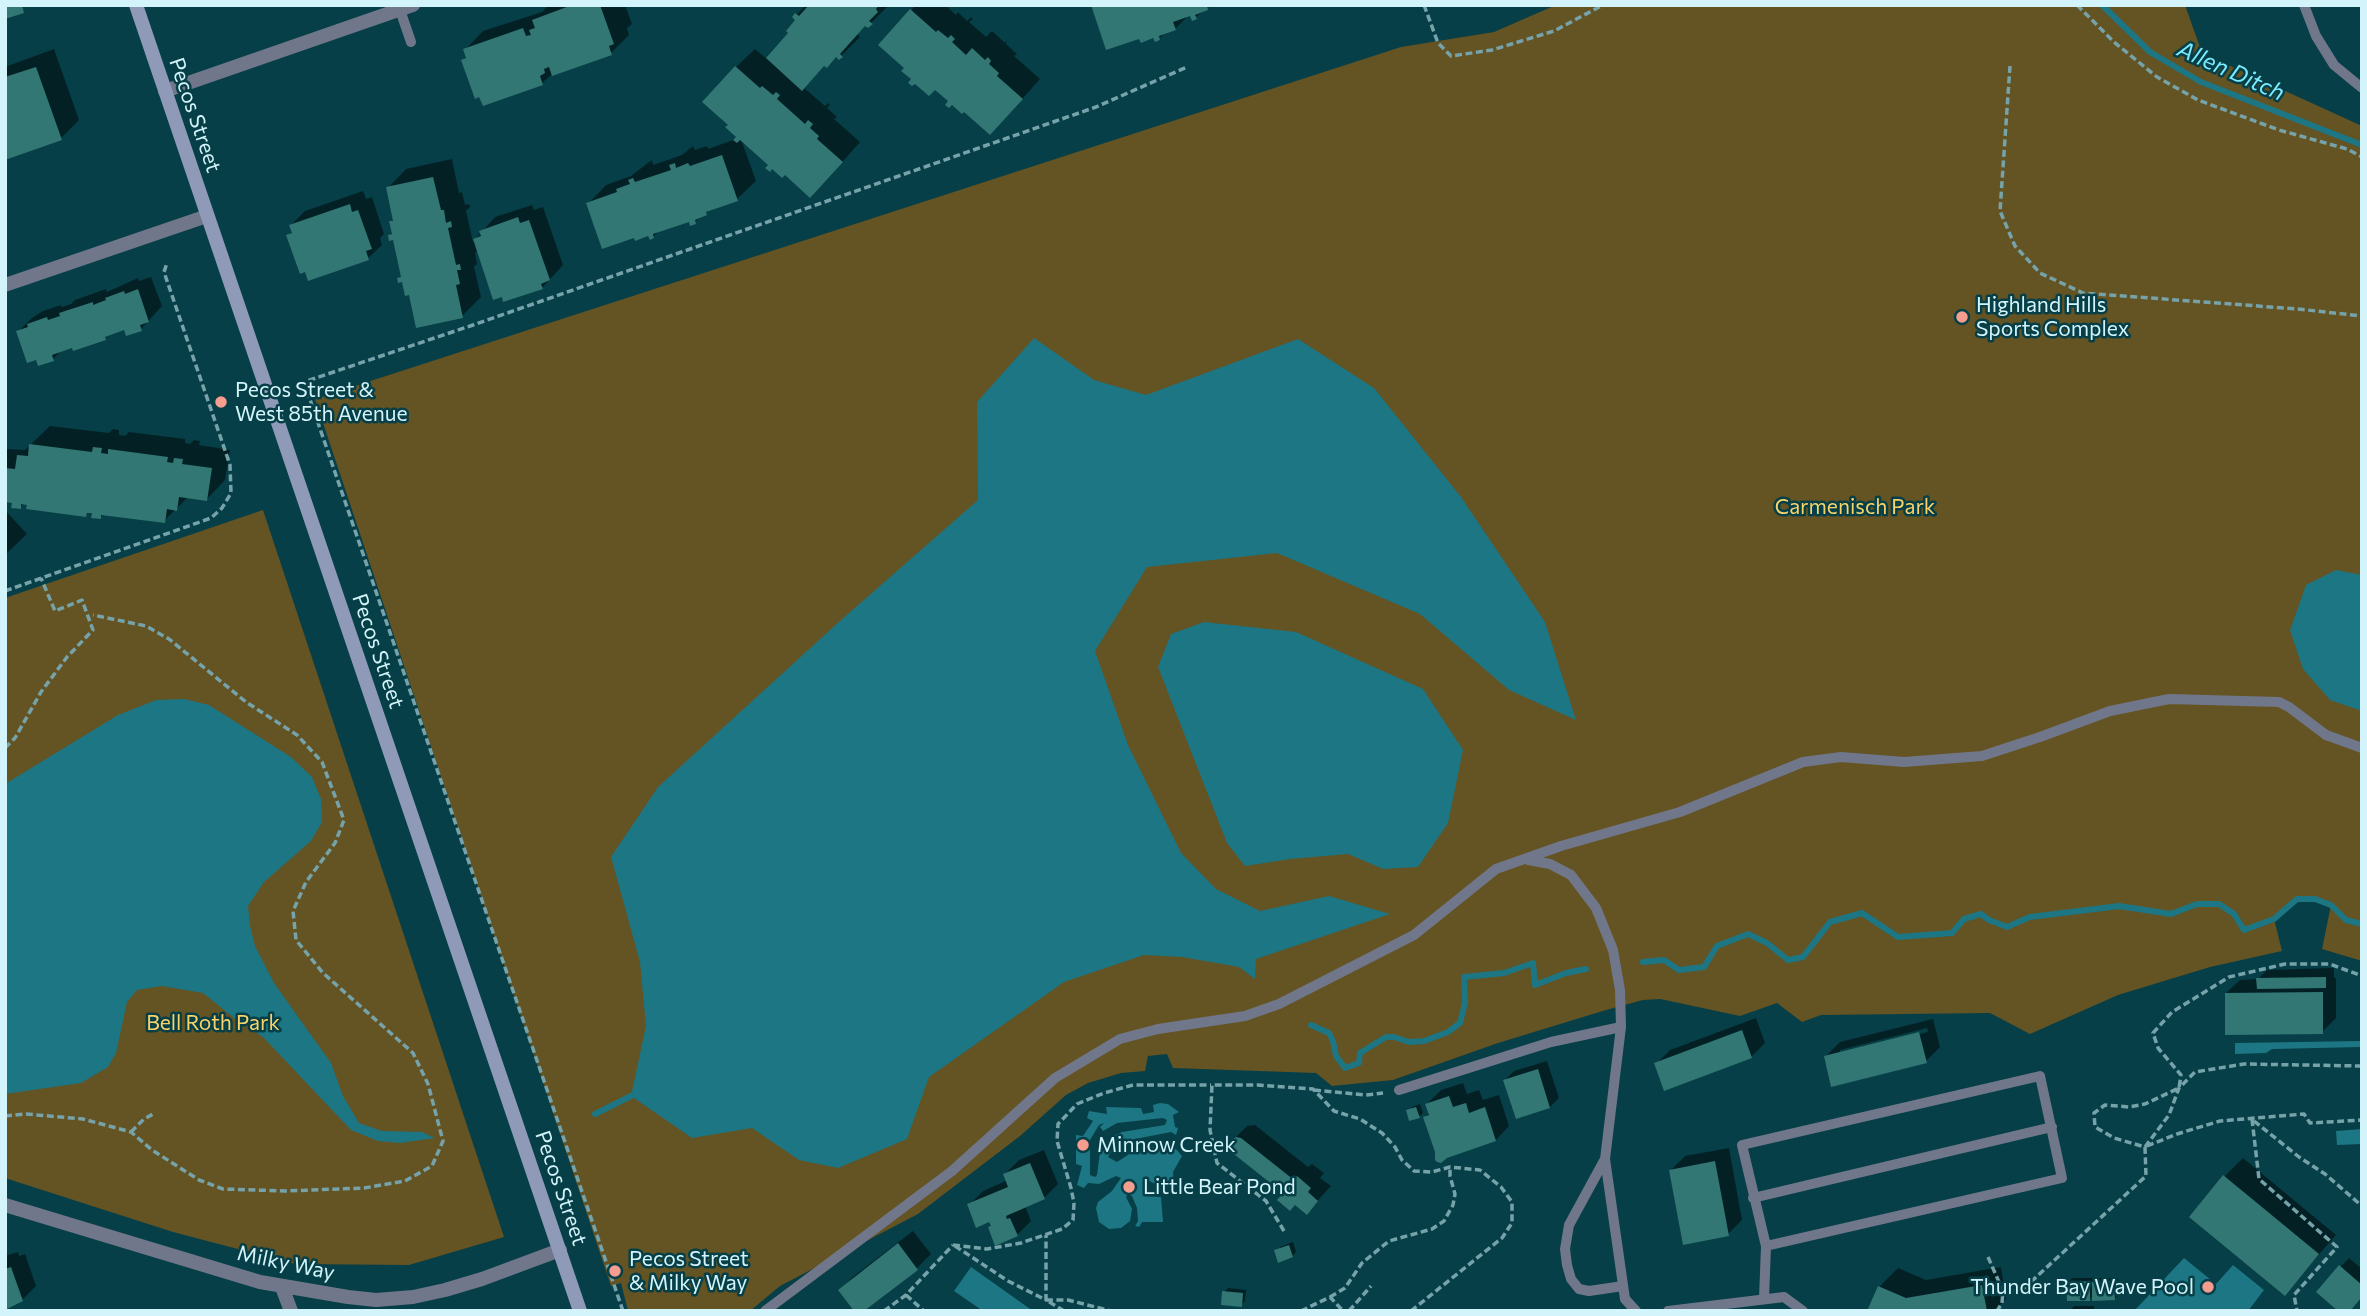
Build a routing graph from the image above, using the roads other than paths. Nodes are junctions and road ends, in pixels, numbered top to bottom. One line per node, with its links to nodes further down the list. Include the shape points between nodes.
1 (136, 5): 6 (main road, Pecos Street)
2 (2304, 5): 5 (lane, via 2334,65)
3 (406, 8): 4 (lane); 6 (street)
4 (411, 42)
5 (2362, 88)
6 (165, 91): 7 (main road, Pecos Street)
7 (207, 216): 8 (street); 18 (main road, Pecos Street)
8 (5, 285)
9 (2362, 748): 10 (lane, via 2326,735 2279,702 2169,699 2110,711 1982,756 1903,762 1841,757 1803,762 1681,812)
10 (1525, 859): 11 (lane, via 1571,875 1597,908 1613,950); 24 (lane, via 1496,869 1414,935 1279,1004 1245,1016 1120,1039 1055,1078 953,1171)
11 (1621, 1027): 12 (lane, via 1551,1042); 14 (lane)
12 (1399, 1090)
13 (2052, 1127): 15 (lane); 15 (lane, via 2040,1076 1742,1145); 17 (lane, via 2062,1178)
14 (1605, 1159): 20 (lane); 20 (lane, via 1569,1225 1567,1265 1579,1289)
15 (1753, 1198): 17 (lane)
16 (5, 1205): 19 (street, Milky Way)
17 (1766, 1246): 21 (lane)
18 (560, 1251): 19 (street, Milky Way, via 482,1279 412,1297 367,1299); 23 (main road, Pecos Street)
19 (282, 1286): 22 (street)
20 (1623, 1286): 25 (lane, via 1625,1299)
21 (1764, 1299): 26 (lane); 27 (lane, via 1784,1297)
22 (291, 1311)
23 (580, 1311)
24 (765, 1311)
25 (1636, 1311)
26 (1668, 1311)
27 (1803, 1311)

